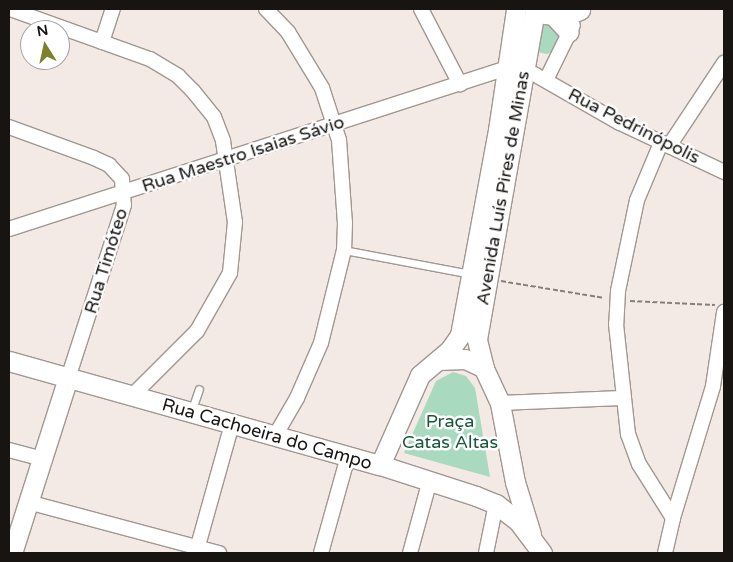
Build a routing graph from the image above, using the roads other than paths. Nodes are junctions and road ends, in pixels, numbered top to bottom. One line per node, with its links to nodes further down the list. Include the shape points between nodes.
1 (10, 9): 9 (street)
2 (113, 9): 9 (street)
3 (266, 9): 14 (street, via 303,54 322,88)
4 (421, 9): 13 (street)
5 (516, 9): 11 (main road, Avenida Luís Pires de Minas)
6 (580, 9): 7 (main road, via 567,15); 8 (street)
7 (540, 10): 8 (main road, via 553,15); 11 (main road, Avenida Luís Pires de Minas)
8 (569, 32): 12 (street)
9 (102, 42): 17 (street, via 150,59 178,76 214,117)
10 (724, 63): 16 (street)
11 (515, 78): 12 (street); 13 (street, Rua Maestro Isaias Sávio, via 478,79); 22 (main road, Avenida Luís Pires de Minas); 26 (main road, Avenida Luís Pires de Minas, via 477,330)
12 (545, 80): 16 (street, Rua Pedrinópolis)
13 (460, 84): 14 (street, Rua Maestro Isaias Sávio)
14 (334, 124): 17 (street, Rua Maestro Isaias Sávio); 21 (street, via 344,186)
15 (9, 127): 19 (street, Rua Timóteo, via 109,165 118,173)
16 (665, 144): 18 (street, Rua Pedrinópolis); 31 (street, via 637,200 618,291 616,324)
17 (226, 159): 19 (street, Rua Maestro Isaias Sávio); 30 (street, via 235,222 230,273 197,331)
18 (724, 172)
19 (125, 192): 20 (street, Rua Maestro Isaias Sávio); 27 (street, Rua Timóteo, via 113,244)
20 (9, 229)
21 (344, 250): 22 (lane); 35 (street, via 322,342 297,398)
22 (472, 275): 24 (main road, Avenida Luís Pires de Minas, via 460,335)
23 (724, 312): 29 (street)
24 (438, 360): 26 (main road, via 465,359); 39 (main road, via 420,375)
25 (9, 361): 27 (main road, Rua Cachoeira do Campo)
26 (484, 368): 32 (main road)
27 (68, 378): 30 (main road, Rua Cachoeira do Campo); 38 (main road)
28 (199, 389): 33 (lane)
29 (719, 389): 44 (street)
30 (132, 396): 33 (main road, Rua Cachoeira do Campo)
31 (622, 398): 32 (street); 44 (street, via 628,434 639,464)
32 (500, 404): 41 (main road)
33 (191, 413): 34 (main road, Rua Cachoeira do Campo)
34 (232, 424): 35 (main road, Rua Cachoeira do Campo); 47 (street)
35 (275, 436): 37 (main road, Rua Cachoeira do Campo)
36 (9, 450): 38 (street)
37 (348, 456): 39 (main road, Rua Cachoeira do Campo); 49 (street)
38 (42, 459): 42 (main road)
39 (380, 465): 40 (main road, Rua Cachoeira do Campo)
40 (430, 480): 43 (main road, Rua Cachoeira do Campo); 50 (street)
41 (515, 482): 43 (main road); 45 (main road)
42 (28, 502): 46 (main road); 47 (street)
43 (496, 504): 45 (main road); 51 (street)
44 (672, 518): 53 (street)
45 (531, 535): 52 (main road)
46 (13, 541)
47 (197, 550): 48 (street)
48 (219, 553)
49 (321, 553)
50 (410, 553)
51 (486, 553)
52 (542, 553)
53 (665, 553)

